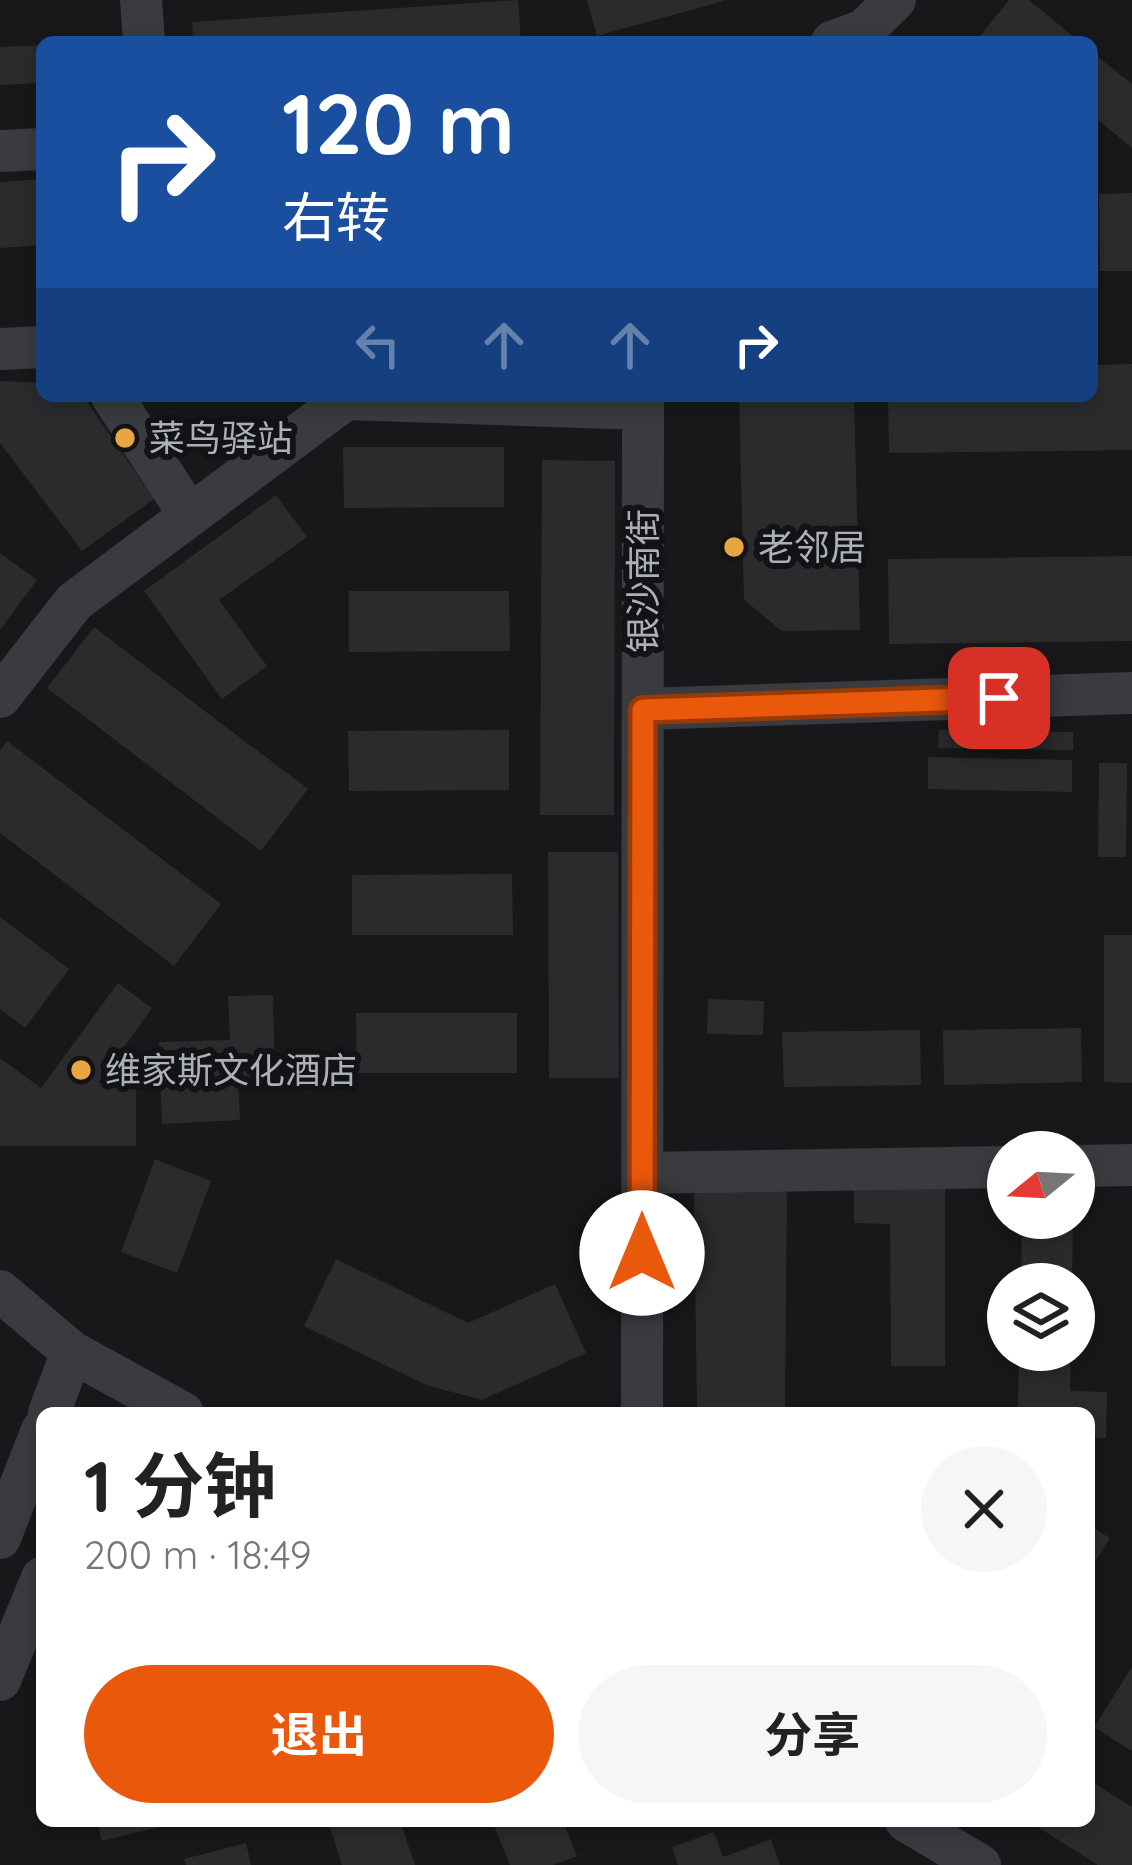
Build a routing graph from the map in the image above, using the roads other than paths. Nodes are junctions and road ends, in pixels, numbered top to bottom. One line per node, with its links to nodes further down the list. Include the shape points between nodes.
1 (141, 0): 3 (street)
2 (895, 0): 4 (street)
3 (144, 36)
4 (848, 36)
5 (36, 148): 6 (street)
6 (0, 151)
7 (36, 346): 8 (street)
8 (0, 349)
9 (116, 402): 13 (street)
10 (342, 402): 13 (street)
11 (569, 402): 12 (street)
12 (643, 403): 16 (street, 银沙南街)
13 (190, 516): 15 (street, via 74,602)
14 (1132, 693): 16 (street)
15 (0, 697)
16 (643, 710): 20 (street, 银沙南街)
17 (1132, 1165): 18 (street)
18 (1095, 1166)
19 (987, 1167): 20 (street)
20 (643, 1173): 26 (street, 银沙南街)
21 (0, 1292): 22 (street)
22 (73, 1352): 23 (street); 24 (street)
23 (119, 1397): 25 (street)
24 (51, 1407)
25 (159, 1407)
26 (642, 1407)
27 (36, 1445): 28 (street)
28 (0, 1538)
29 (36, 1593): 30 (street)
30 (0, 1680)
31 (916, 1827): 32 (street)
32 (980, 1865)

